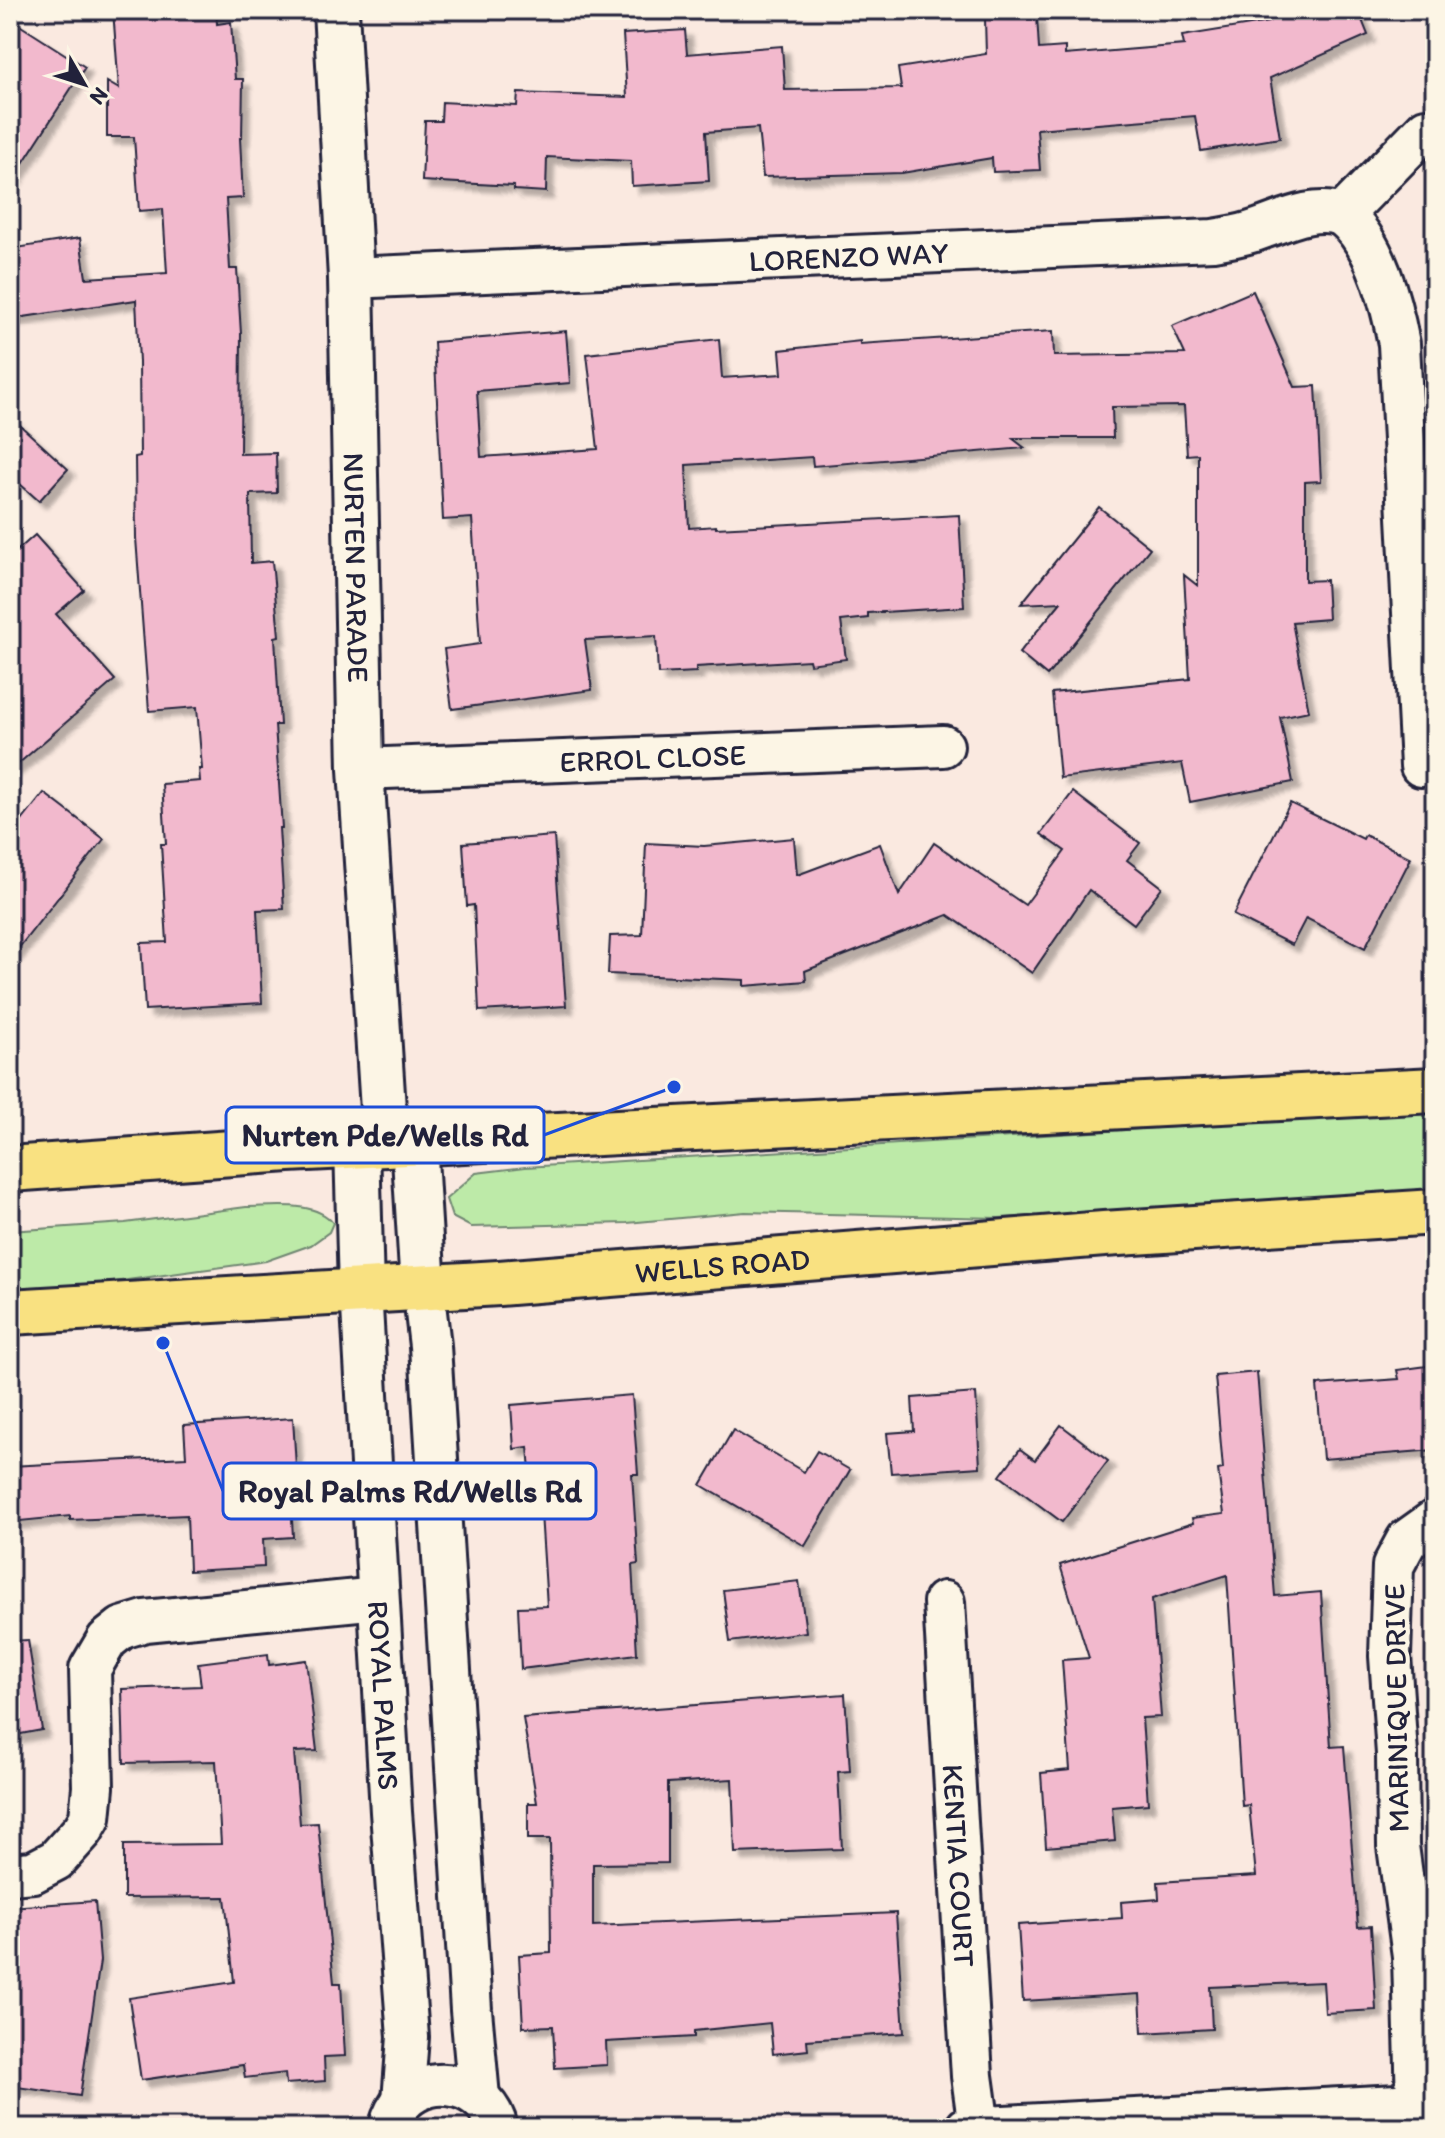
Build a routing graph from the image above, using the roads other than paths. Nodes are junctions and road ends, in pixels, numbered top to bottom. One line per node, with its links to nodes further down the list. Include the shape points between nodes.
1 (336, 10): 4 (street, NURTEN PARADE)
2 (1426, 129): 3 (street)
3 (1342, 215): 4 (street, LORENZO WAY, via 1313,212 1248,233 1178,244); 6 (street, via 1369,247 1399,344)
4 (351, 278): 7 (street, NURTEN PARADE)
5 (943, 746): 7 (street, ERROL CLOSE)
6 (1421, 766)
7 (361, 769): 9 (street, NURTEN PARADE)
8 (1435, 1090): 9 (main road)
9 (385, 1138): 10 (main road); 12 (street, NURTEN PARADE); 13 (street, NURTEN PARADE)
10 (10, 1169)
11 (1435, 1212): 12 (main road, WELLS ROAD)
12 (423, 1287): 13 (main road, WELLS ROAD); 18 (street)
13 (361, 1290): 14 (main road, WELLS ROAD); 16 (street, ROYAL PALMS)
14 (10, 1312)
15 (1435, 1520): 21 (street, MARINIQUE DRIVE, via 1407,1540 1393,1566 1390,1656 1398,1846)
16 (378, 1598): 19 (street, ROYAL PALMS); 20 (street, via 145,1621 122,1628 107,1640 90,1669 90,1818 56,1860 33,1872)
17 (944, 1602): 25 (street, KENTIA COURT)
18 (459, 1810): 19 (street); 22 (street)
19 (391, 1812): 23 (street, ROYAL PALMS, via 408,2037)
20 (10, 1874)
21 (1426, 2104): 24 (street)
22 (496, 2118): 23 (street, via 464,2088 448,2084 416,2091)
23 (392, 2121)
24 (1147, 2124): 25 (street)
25 (979, 2127): 26 (street)
26 (966, 2128)

